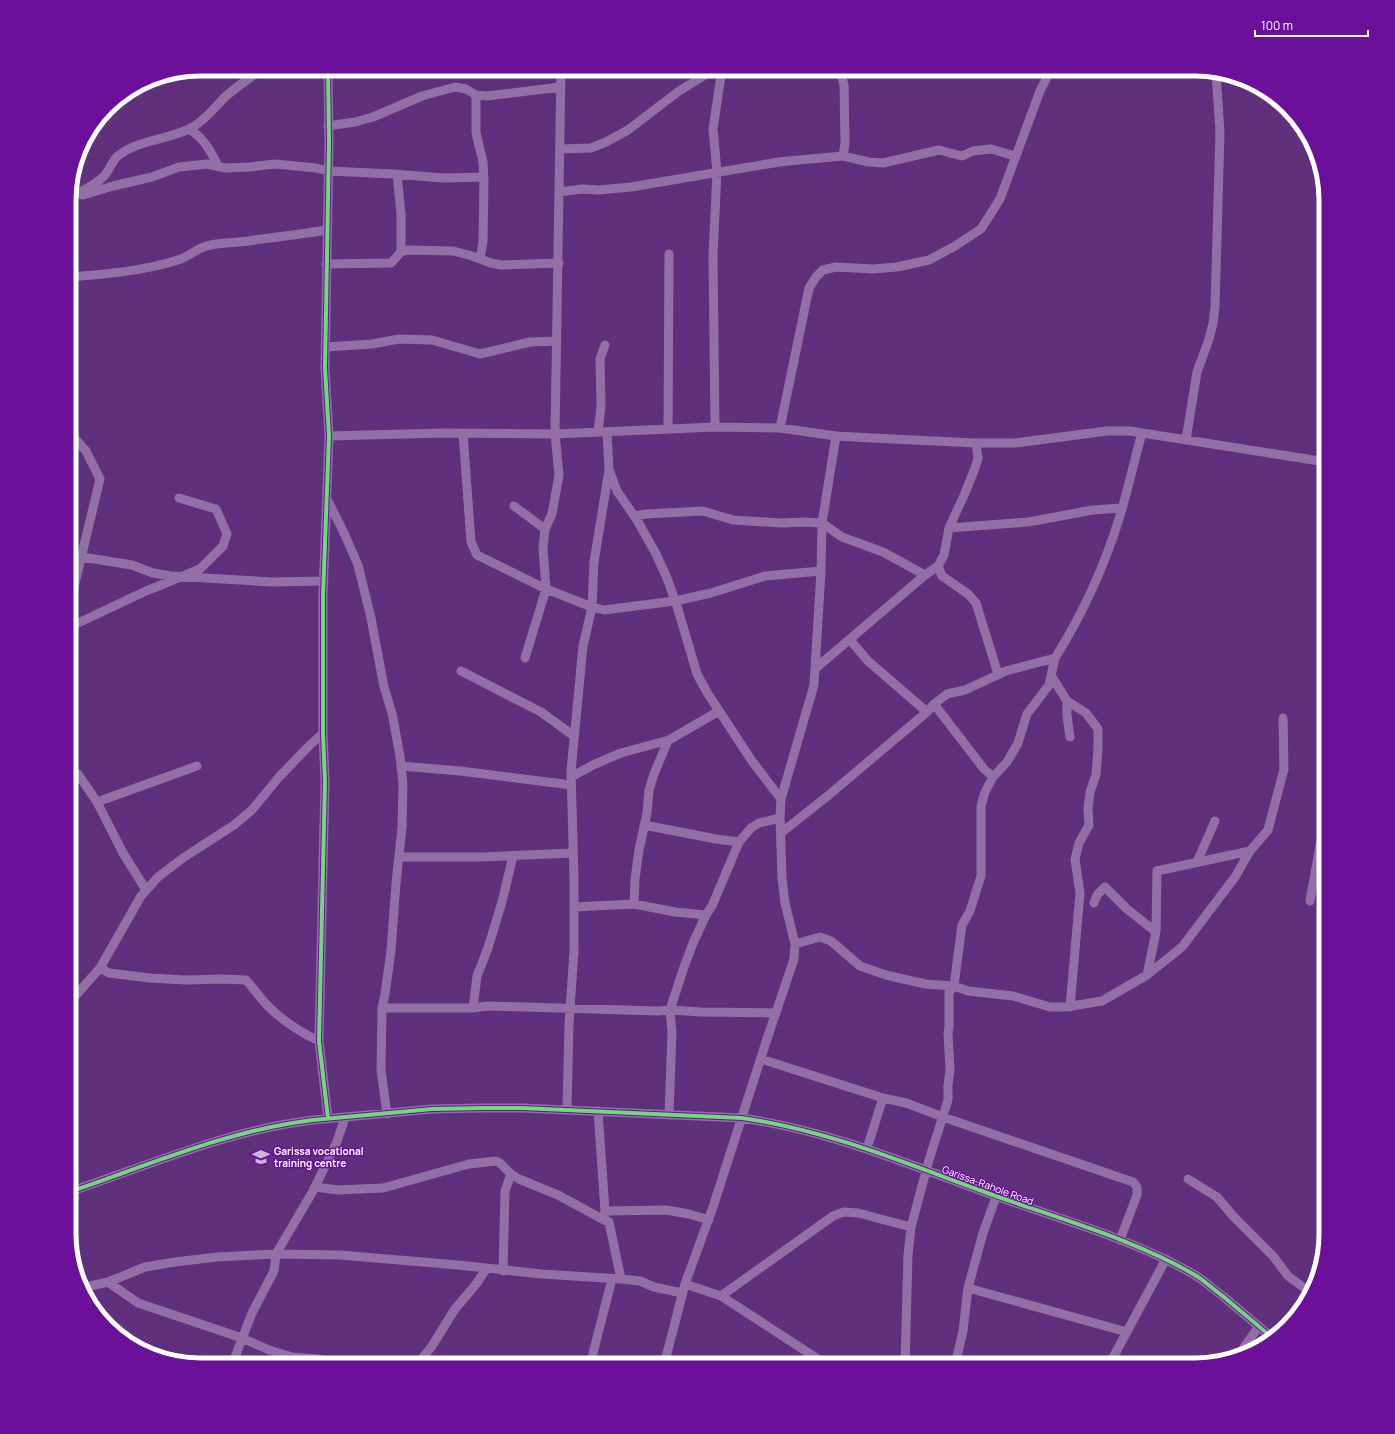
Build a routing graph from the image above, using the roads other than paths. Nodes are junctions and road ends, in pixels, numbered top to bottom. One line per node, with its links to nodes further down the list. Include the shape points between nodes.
1 (253, 76): 12 (street, via 226,96 204,120)
2 (328, 76): 11 (street)
3 (561, 76): 9 (street)
4 (704, 76): 13 (street, via 679,91 628,130 606,142 591,148)
5 (721, 76): 18 (street, via 713,129)
6 (841, 76): 14 (street, via 844,85)
7 (1048, 76): 15 (street)
8 (1216, 78): 44 (street, via 1220,132 1215,307 1213,324 1197,372)
9 (560, 87): 10 (street, via 487,96); 13 (street)
10 (476, 95): 11 (street, via 466,89 454,87 422,96 373,117); 20 (street, via 476,133)
11 (328, 126): 17 (street)
12 (189, 128): 16 (street, via 197,133); 22 (street, via 176,135 127,150 112,162 102,178)
13 (560, 149): 21 (street)
14 (843, 156): 15 (street, via 883,163 939,150 962,156 973,151 991,149); 18 (street, via 779,162)
15 (1015, 156): 35 (street, via 1000,199 981,229 955,246 929,260 873,269 836,267 824,270 816,277 809,288)
16 (218, 166): 17 (street, via 225,168 275,164 316,168); 23 (street, via 207,164 179,167 152,177)
17 (328, 172): 19 (street); 24 (street)
18 (716, 172): 21 (street, via 631,187 599,190 582,188); 34 (street, via 713,255)
19 (396, 174): 20 (street, via 443,178); 25 (street, via 401,214)
20 (484, 177): 27 (street, via 483,242)
21 (559, 192): 28 (street)
22 (76, 194)
23 (76, 196)
24 (327, 230): 29 (street); 30 (street, via 211,245 182,258 148,268)
25 (401, 252): 27 (street, via 453,251); 29 (street, via 391,263)
26 (669, 254): 36 (street)
27 (480, 259): 28 (street, via 501,265)
28 (559, 263): 31 (street)
29 (326, 264): 33 (street)
30 (76, 277)
31 (557, 341): 33 (street, via 530,342 480,354 432,340 399,339 372,344); 40 (street)
32 (605, 345): 37 (street, via 600,359)
33 (325, 347): 41 (street)
34 (715, 427): 35 (street); 36 (street)
35 (780, 428): 42 (street)
36 (668, 430): 37 (street)
37 (602, 432): 40 (street); 47 (street)
38 (1142, 433): 44 (street); 45 (street, via 1107,431 1014,443); 51 (street)
39 (463, 434): 40 (street); 41 (street); 63 (street, via 471,542 477,555)
40 (555, 434): 55 (street, via 559,475 552,514)
41 (329, 436): 49 (street)
42 (836, 436): 45 (street); 53 (street)
43 (76, 440): 56 (street, via 86,451 100,479)
44 (1186, 440): 46 (street)
45 (976, 443): 54 (street, via 978,458 975,468)
46 (1319, 461)
47 (609, 470): 52 (street, via 616,491); 65 (street, via 594,562)
48 (179, 498): 60 (street, via 216,509 227,534 223,546 213,557 200,569)
49 (326, 498): 62 (street); 84 (street, via 358,565 397,737)
50 (514, 506): 55 (street)
51 (1122, 508): 54 (street, via 1093,510 1028,522); 69 (street, via 1092,591)
52 (634, 516): 53 (street, via 703,511 733,520); 64 (street, via 655,552)
53 (822, 523): 58 (street); 59 (street, via 842,537 883,552)
54 (949, 528): 57 (street, via 944,555)
55 (545, 529): 63 (street, via 543,548)
56 (82, 557): 60 (street); 61 (street)
57 (938, 566): 59 (street); 72 (street, via 942,576 968,594 976,603)
58 (821, 571): 64 (street, via 765,576); 70 (street)
59 (925, 575): 67 (street)
60 (182, 577): 62 (street, via 272,582); 66 (street)
61 (76, 581)
62 (324, 581): 79 (street)
63 (546, 589): 65 (street); 68 (street)
64 (675, 601): 65 (street, via 604,610); 76 (street, via 697,674)
65 (592, 607): 80 (street, via 583,646)
66 (76, 623)
67 (850, 640): 70 (street); 77 (street, via 868,661)
68 (525, 658)
69 (1055, 658): 72 (street); 73 (street)
70 (816, 668): 88 (street, via 814,685)
71 (461, 671): 80 (street, via 540,712)
72 (998, 674): 75 (street, via 965,690 947,694)
73 (1052, 677): 74 (street); 85 (street, via 1027,714 1018,742 1007,762)
74 (1067, 701): 81 (street); 113 (street, via 1086,713 1098,729 1096,775 1088,808 1089,825 1079,843 1075,859 1080,894)
75 (934, 704): 77 (street); 85 (street)
76 (719, 710): 82 (street); 88 (street, via 752,761)
77 (927, 712): 93 (street)
78 (1283, 718): 95 (street, via 1284,769 1268,830)
79 (323, 733): 101 (street, via 279,776 252,810 234,825 183,858); 119 (street)
80 (574, 736): 87 (street)
81 (1070, 737)
82 (669, 740): 87 (street, via 593,765); 92 (street, via 649,790)
83 (197, 766): 89 (street)
84 (401, 766): 87 (street); 99 (street, via 402,828)
85 (993, 777): 111 (street, via 981,806 981,876 970,911 962,925)
86 (76, 778): 89 (street, via 78,774)
87 (571, 781): 97 (street)
88 (781, 799): 90 (street)
89 (97, 802): 101 (street, via 123,853)
90 (780, 818): 93 (street); 94 (street, via 750,828)
91 (1215, 821): 100 (street)
92 (644, 825): 94 (street); 104 (street, via 637,864)
93 (781, 833): 108 (street, via 785,903)
94 (739, 842): 106 (street)
95 (1250, 851): 100 (street); 110 (street, via 1182,947)
96 (1319, 851): 102 (street)
97 (573, 854): 98 (street); 105 (street)
98 (513, 856): 99 (street); 115 (street, via 502,902 477,976)
99 (399, 857): 114 (street, via 391,951)
100 (1197, 862): 107 (street, via 1157,870)
101 (146, 890): 109 (street)
102 (1310, 901)
103 (1094, 903): 107 (street, via 1097,895 1105,888)
104 (634, 904): 105 (street); 106 (street)
105 (574, 907): 116 (street)
106 (706, 915): 117 (street, via 688,955)
107 (1156, 932): 110 (street)
108 (794, 944): 111 (street, via 820,937 831,941 865,968 925,984); 118 (street, via 794,959)
109 (100, 968): 112 (street); 119 (street, via 109,973 157,978 246,980 278,1015)
110 (1147, 975): 113 (street, via 1102,1001)
111 (954, 986): 113 (street, via 968,991 1013,996 1050,1006); 126 (street, via 949,992 950,1070 948,1100)
112 (76, 995)
113 (1070, 1006)
114 (382, 1008): 115 (street); 124 (street, via 381,1070)
115 (473, 1008): 116 (street, via 488,1006)
116 (570, 1010): 117 (street); 122 (street)
117 (670, 1010): 118 (street); 125 (street, via 672,1032)
118 (776, 1014): 120 (street)
119 (319, 1041): 127 (street)
120 (761, 1059): 121 (street); 129 (street)
121 (882, 1098): 126 (street, via 906,1102); 130 (street)
122 (567, 1110): 123 (street, Garissa-Rahole Road); 124 (street, Garissa-Rahole Road, via 440,1109)
123 (598, 1112): 125 (street, Garissa-Rahole Road); 137 (street)
124 (387, 1114): 128 (street, Garissa-Rahole Road)
125 (669, 1115): 129 (street, Garissa-Rahole Road)
126 (943, 1117): 131 (street); 140 (street, via 1134,1182 1137,1195)
127 (328, 1118): 128 (street, Garissa-Rahole Road); 135 (street, Garissa-Rahole Road, via 295,1122 247,1133)
128 (345, 1118): 134 (street, via 336,1144)
129 (742, 1118): 130 (street, Garissa-Rahole Road, via 808,1131); 138 (street)
130 (867, 1148): 131 (street, Garissa-Rahole Road)
131 (926, 1171): 136 (street, Garissa-Rahole Road); 139 (street)
132 (511, 1174): 134 (street, via 500,1163 490,1162 469,1164 383,1188 338,1190); 137 (street, via 519,1180); 144 (street, via 505,1191)
133 (1188, 1179): 150 (street, via 1217,1197 1273,1256 1288,1276)
134 (315, 1187): 141 (street)
135 (76, 1190)
136 (996, 1197): 140 (street, Garissa-Rahole Road); 148 (street)
137 (605, 1215): 138 (street, via 666,1210); 145 (street, via 609,1222)
138 (708, 1220): 149 (street)
139 (911, 1227): 151 (street, via 858,1213 844,1212 833,1216); 163 (street)
140 (1120, 1240): 142 (street, Garissa-Rahole Road)
141 (276, 1254): 143 (street, via 340,1255); 146 (street, via 217,1257 145,1267); 155 (street, via 274,1271)
142 (1166, 1259): 152 (street, Garissa-Rahole Road, via 1196,1276); 153 (street)
143 (486, 1269): 144 (street); 159 (street, via 455,1309)
144 (503, 1271): 145 (street)
145 (616, 1279): 149 (street, via 640,1281 654,1287); 160 (street)
146 (108, 1282): 147 (street); 155 (street, via 138,1303)
147 (88, 1287)
148 (968, 1288): 153 (street); 164 (street)
149 (683, 1289): 151 (street); 161 (street)
150 (1306, 1289)
151 (721, 1296): 162 (street)
152 (1259, 1326): 154 (street, Garissa-Rahole Road); 156 (street)
153 (1127, 1332): 165 (street)
154 (1267, 1334)
155 (242, 1338): 157 (street); 158 (street, via 269,1350)
156 (1243, 1348)
157 (235, 1358)
158 (305, 1358)
159 (423, 1358)
160 (592, 1358)
161 (666, 1358)
162 (810, 1358)
163 (905, 1358)
164 (957, 1358)
165 (1113, 1358)

